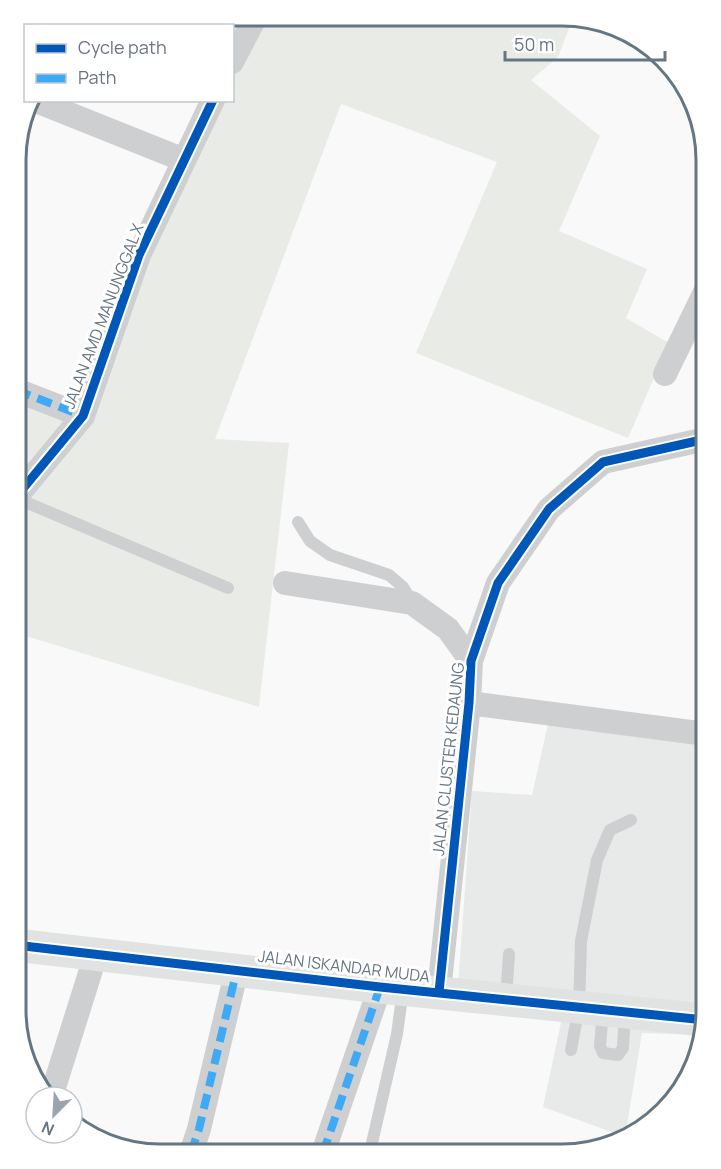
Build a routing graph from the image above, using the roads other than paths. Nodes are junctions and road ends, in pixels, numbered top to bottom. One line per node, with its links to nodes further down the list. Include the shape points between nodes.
1 (250, 26): 2 (street)
2 (234, 58)
3 (39, 102): 5 (street)
4 (212, 102): 5 (street, JALAN AMD MANUNGGAL X)
5 (183, 160): 9 (street, JALAN AMD MANUNGGAL X, via 139,255)
6 (696, 311): 7 (street)
7 (665, 374)
8 (26, 394): 9 (street)
9 (83, 416): 11 (street, JALAN AMD MANUNGGAL X)
10 (696, 441): 17 (street, JALAN CLUSTER KEDAUNG, via 603,462 549,509 498,583)
11 (26, 485)
12 (26, 501): 15 (lane)
13 (298, 522): 16 (lane, via 310,541 330,555 389,575 403,587)
14 (285, 583): 16 (street)
15 (228, 588)
16 (412, 603): 17 (street, via 448,628)
17 (471, 661): 18 (street, JALAN CLUSTER KEDAUNG)
18 (469, 703): 19 (street); 26 (street, JALAN CLUSTER KEDAUNG)
19 (695, 733)
20 (631, 820): 28 (lane, via 610,830 597,860 581,941)
21 (26, 946): 22 (street, JALAN ISKANDAR MUDA)
22 (96, 954): 24 (street, JALAN ISKANDAR MUDA); 31 (street)
23 (509, 954): 27 (lane)
24 (237, 969): 25 (street, JALAN ISKANDAR MUDA); 32 (street)
25 (392, 988): 26 (street, JALAN ISKANDAR MUDA); 33 (street); 34 (lane, via 397,1034)
26 (439, 992): 27 (street, JALAN ISKANDAR MUDA)
27 (506, 999): 28 (street, JALAN ISKANDAR MUDA)
28 (602, 1010): 29 (street, JALAN ISKANDAR MUDA); 30 (lane)
29 (695, 1019)
30 (571, 1050)
31 (55, 1085)
32 (194, 1144)
33 (327, 1144)
34 (372, 1144)

